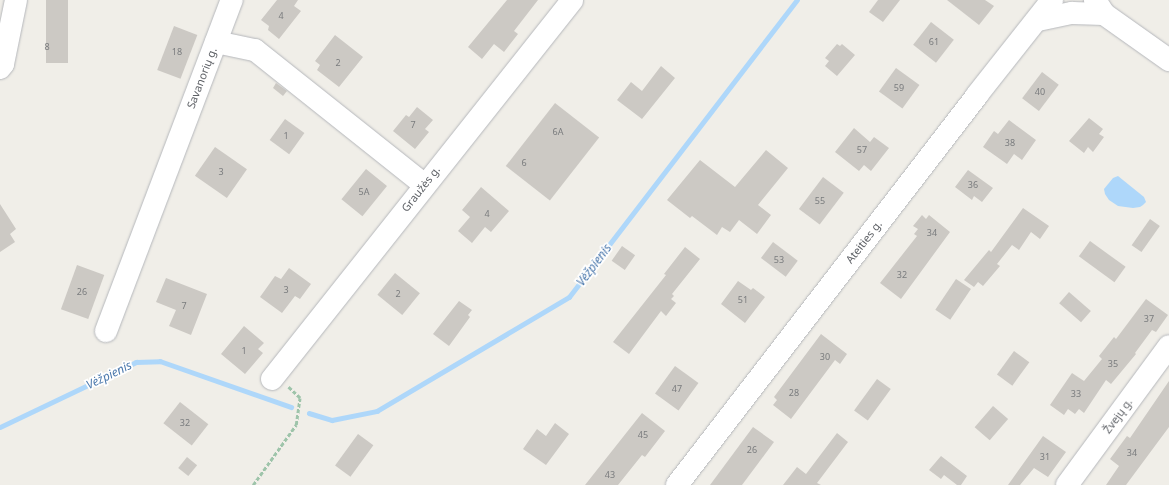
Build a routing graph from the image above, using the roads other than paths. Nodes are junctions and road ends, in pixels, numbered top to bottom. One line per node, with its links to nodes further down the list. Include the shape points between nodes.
1 (16, 0): 9 (street, via 3,64)
2 (232, 0): 7 (street)
3 (572, 0): 10 (street, Graužės g.)
4 (1052, 0): 6 (street, Ateities g.)
5 (1100, 7): 6 (street); 8 (street)
6 (1038, 20): 14 (street, Ateities g., via 977,95)
7 (216, 42): 10 (street, Savanorių g., via 255,50); 11 (street, Savanorių g.)
8 (1169, 60)
9 (0, 68)
10 (425, 185): 13 (street, Graužės g.)
11 (106, 331)
12 (1169, 346): 15 (street, Žvejų g.)
13 (272, 378)
14 (677, 485)
15 (1067, 485)

